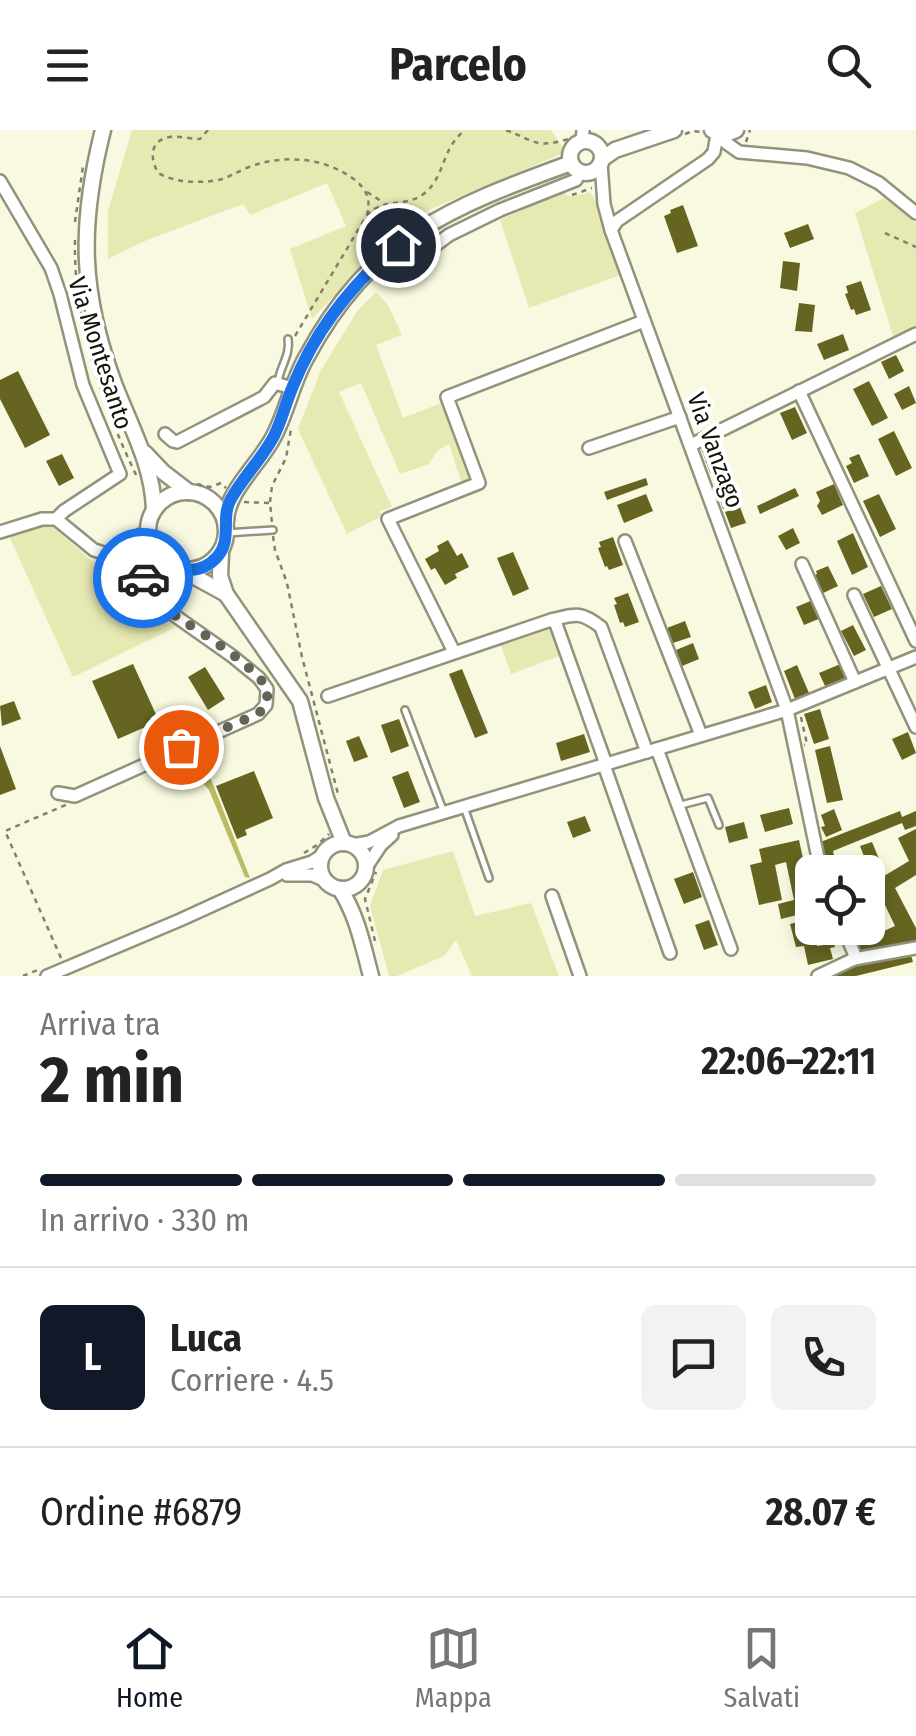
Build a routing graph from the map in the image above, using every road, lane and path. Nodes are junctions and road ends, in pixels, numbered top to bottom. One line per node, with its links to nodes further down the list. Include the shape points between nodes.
1 (103, 130): 37 (street, via 88,203 87,274 102,346)
2 (208, 130): 19 (path, via 200,139 171,136 156,144 158,173 216,181 259,163 295,159 342,172)
3 (466, 130): 20 (path, via 449,147 425,194)
4 (506, 130): 10 (path, via 544,145)
5 (645, 130): 10 (street, via 614,140)
6 (693, 130): 9 (path); 11 (path, via 709,146)
7 (736, 130): 11 (street); 12 (street)
8 (750, 130): 12 (path)
9 (673, 134): 14 (street, via 615,150)
10 (585, 137): 14 (street, via 602,152); 15 (street, via 570,158)
11 (716, 137): 13 (street, via 733,150); 23 (street, via 708,159)
12 (744, 145): 13 (street)
13 (762, 153): 21 (street, via 850,168)
14 (602, 161): 15 (street, via 592,172); 23 (street, Via Vanzago)
15 (578, 169): 17 (street, via 576,180); 18 (street, Via Vanzago); 30 (street, via 469,203 398,245 340,304)
16 (0, 181): 42 (street, Via Montesanto, via 51,268 83,386 120,474)
17 (562, 187): 18 (path, via 572,195); 26 (street, via 449,234)
18 (594, 188): 23 (street, Via Vanzago)
19 (366, 191): 20 (path); 22 (path)
20 (384, 203): 22 (path)
21 (916, 214)
22 (367, 215): 29 (path)
23 (610, 218): 27 (street, Via Vanzago)
24 (885, 233): 25 (path)
25 (916, 247)
26 (413, 262)
27 (644, 321): 32 (street, Via Vanzago); 58 (street, via 447,397 479,483 388,519)
28 (916, 334): 31 (street)
29 (288, 343): 30 (lane, via 279,375)
30 (285, 386): 34 (street, Via Montesanto, via 271,386 264,397 186,439); 38 (street, via 278,428)
31 (800, 391): 35 (street); 57 (street)
32 (680, 416): 35 (street, Via Vanzago); 36 (street)
33 (291, 428): 40 (path)
34 (165, 434)
35 (691, 446): 64 (street, Via Vanzago)
36 (589, 448)
37 (142, 449): 39 (street); 41 (street)
38 (260, 459): 39 (street, via 226,488); 43 (street, via 226,509)
39 (195, 493): 41 (street, via 169,496); 43 (street, via 217,505)
40 (270, 503)
41 (154, 510): 44 (street)
42 (56, 518): 46 (street, Via Montesanto); 49 (street, via 94,550)
43 (227, 528): 45 (lane); 48 (street)
44 (148, 530): 49 (street); 50 (street)
45 (273, 530)
46 (0, 532)
47 (626, 541): 66 (street)
48 (220, 553): 52 (street, via 204,567); 54 (street)
49 (114, 556): 53 (street, via 119,571)
50 (162, 561): 52 (street); 53 (street)
51 (802, 564): 61 (street)
52 (184, 570): 54 (street)
53 (138, 576): 70 (street, via 143,591 259,678 268,689 266,706)
54 (226, 594): 71 (street, via 300,701)
55 (854, 595): 60 (street)
56 (552, 620): 58 (street); 67 (street, via 585,614 601,626); 68 (street)
57 (916, 641)
58 (454, 652): 62 (street)
59 (916, 658): 60 (street)
60 (887, 670): 61 (street); 65 (street)
61 (856, 682): 64 (street)
62 (328, 696)
63 (405, 710): 74 (lane)
64 (788, 710): 66 (street); 80 (street, Via Vanzago)
65 (916, 727)
66 (701, 735): 67 (street)
67 (652, 750): 68 (street); 72 (street)
68 (605, 764): 73 (street); 91 (street)
69 (58, 793): 70 (street)
70 (74, 796): 77 (path, via 67,805)
71 (326, 798): 78 (street); 79 (street)
72 (678, 806): 75 (lane, via 708,798); 90 (street)
73 (464, 807): 74 (street); 83 (lane)
74 (444, 813): 76 (street)
75 (718, 824)
76 (399, 826): 78 (street, via 369,842); 81 (street)
77 (2, 831): 93 (path)
78 (348, 844): 79 (street); 81 (street, via 363,854)
79 (326, 852): 82 (street); 85 (street, via 320,868)
80 (818, 855)
81 (366, 866): 84 (street)
82 (273, 878): 85 (street, via 312,875); 93 (street)
83 (489, 878)
84 (357, 884): 85 (street); 87 (street)
85 (333, 885): 87 (street)
86 (552, 896): 96 (street)
87 (359, 928): 95 (street)
88 (851, 945): 92 (street)
89 (916, 948): 92 (street)
90 (730, 949)
91 (670, 953)
92 (854, 960): 97 (street)
93 (65, 968): 94 (street)
94 (47, 976)
95 (371, 976)
96 (580, 976)
97 (818, 976)

